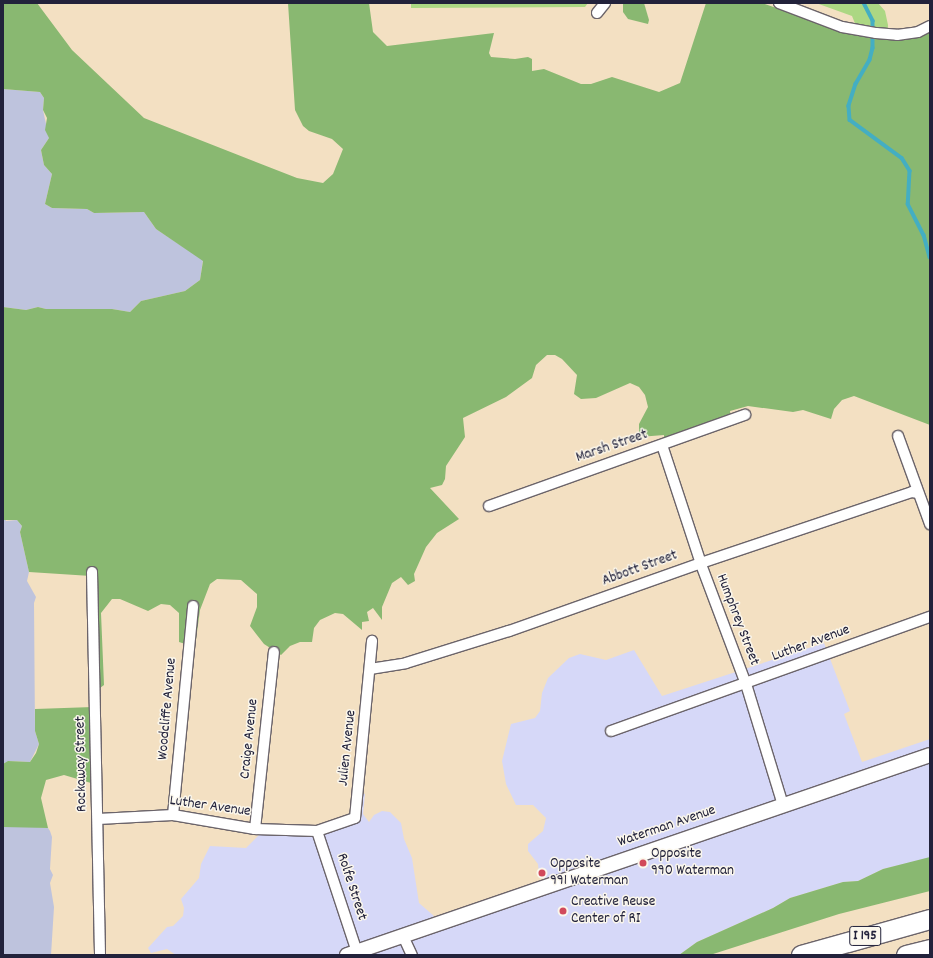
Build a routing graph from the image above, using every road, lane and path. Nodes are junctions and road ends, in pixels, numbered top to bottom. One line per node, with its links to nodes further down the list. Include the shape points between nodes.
1 (605, 3): 3 (street)
2 (779, 3): 4 (street, via 842,27 872,32 902,34 918,32)
3 (597, 13)
4 (930, 26)
5 (745, 415): 7 (street, Marsh Street)
6 (898, 436): 8 (street)
7 (662, 445): 9 (street, Marsh Street); 11 (street, Humphrey Street)
8 (918, 493): 10 (street); 11 (street, Abbott Street, via 912,492)
9 (489, 506)
10 (930, 524)
11 (701, 563): 17 (street, Abbott Street, via 509,631 406,663); 18 (street, Humphrey Street)
12 (92, 572): 23 (street, Rockaway Street)
13 (193, 606): 22 (street, Woodcliffe Avenue)
14 (930, 617): 18 (street, Luther Avenue)
15 (372, 641): 17 (street, Julien Avenue)
16 (274, 652): 24 (street, Craige Avenue)
17 (370, 670): 25 (street, Julien Avenue, via 355,818)
18 (746, 684): 19 (street, Luther Avenue); 21 (street, Humphrey Street)
19 (611, 731)
20 (930, 755): 21 (main road, Waterman Avenue)
21 (783, 805): 27 (main road, Waterman Avenue)
22 (173, 815): 23 (street, Luther Avenue); 24 (street, Luther Avenue)
23 (98, 819): 30 (street, Rockaway Street)
24 (255, 829): 25 (street, Luther Avenue)
25 (317, 831): 29 (street, Rolfe Street)
26 (930, 919): 32 (highway, I 195)
27 (403, 936): 29 (main road, Waterman Avenue); 31 (street)
28 (930, 949): 33 (highway)
29 (352, 953)
30 (100, 955)
31 (412, 955)
32 (801, 955)
33 (906, 955)

